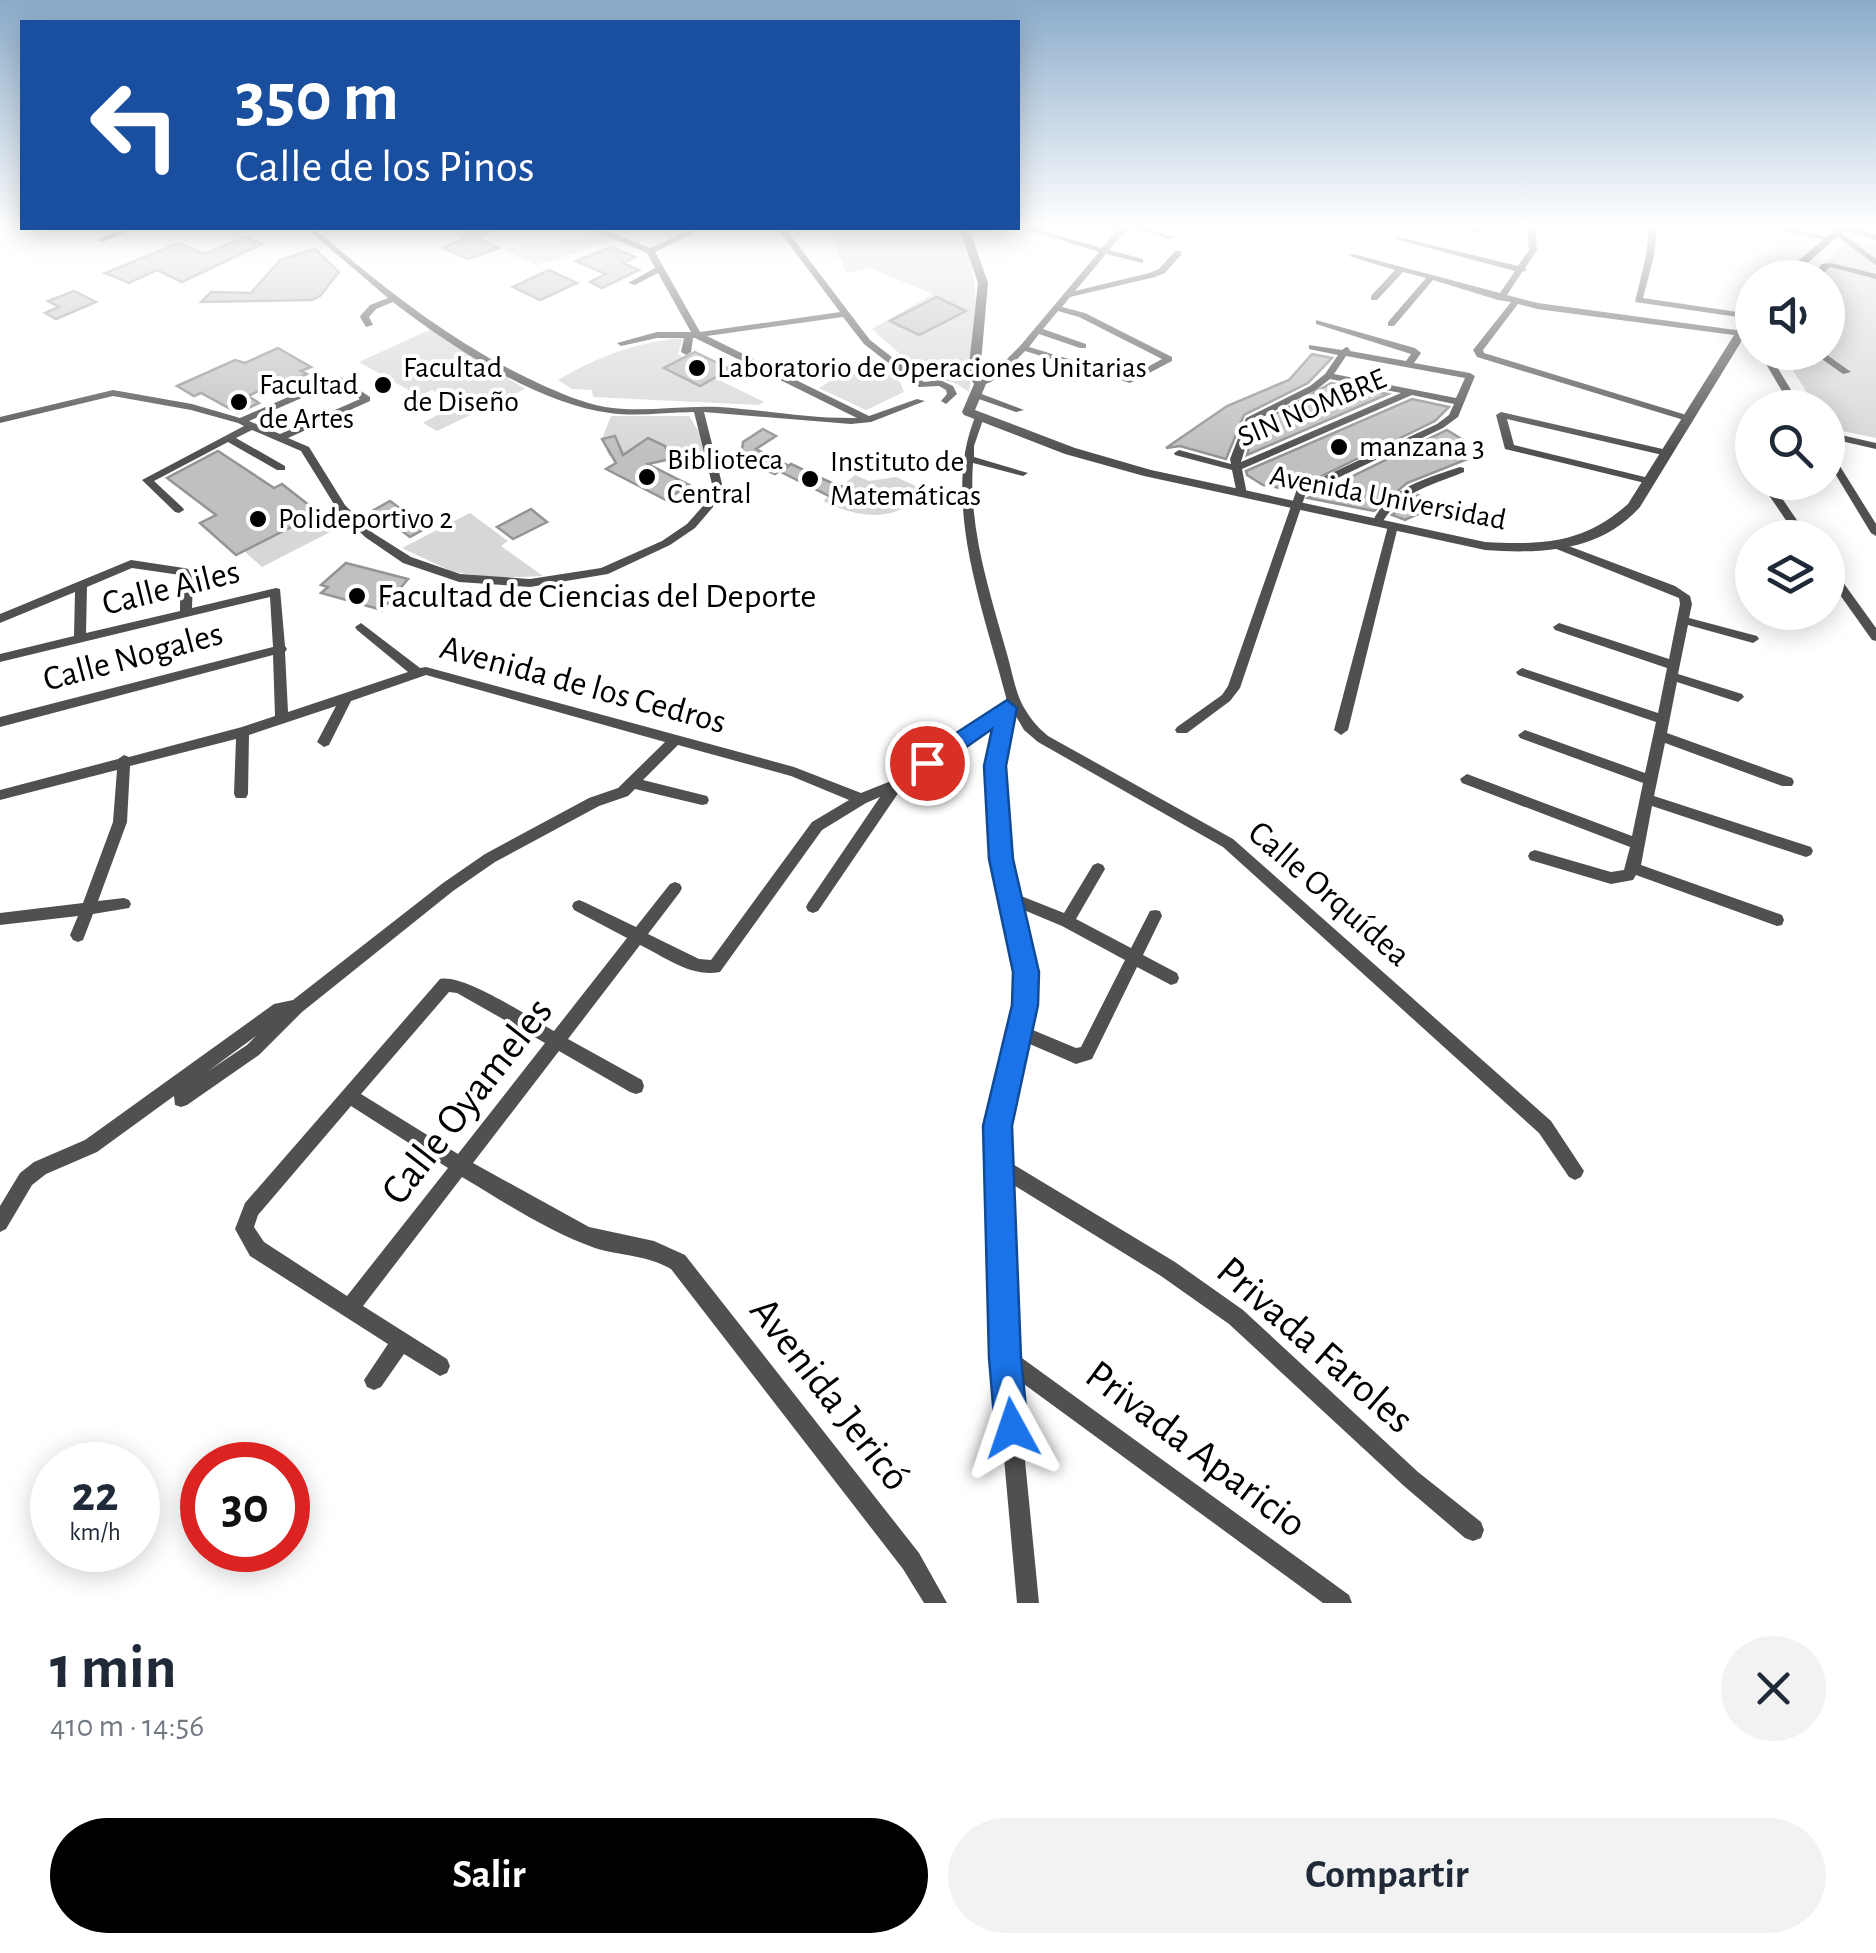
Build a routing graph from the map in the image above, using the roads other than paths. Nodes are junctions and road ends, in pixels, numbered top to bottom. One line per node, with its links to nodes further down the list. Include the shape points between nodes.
1 (383, 303): 16 (street, via 364,317)
2 (401, 303): 37 (street, via 444,334 594,408)
3 (677, 303): 19 (street)
4 (836, 303): 12 (street)
5 (982, 303): 32 (street)
6 (1059, 303): 11 (street)
7 (1410, 303): 15 (street)
8 (1515, 303): 40 (street, via 1480,355)
9 (1528, 303): 18 (street)
10 (1658, 303): 13 (street)
11 (1055, 308): 17 (street); 23 (street, via 1082,314 1170,359 1130,380)
12 (844, 314): 19 (street); 31 (street, via 874,351)
13 (1735, 314)
14 (1319, 322): 27 (street, SIN NOMBRE, via 1412,350)
15 (1392, 324)
16 (369, 325)
17 (1038, 330): 21 (street); 23 (street)
18 (1735, 334)
19 (693, 335): 20 (street); 25 (street); 42 (street)
20 (621, 343)
21 (1083, 346)
22 (1312, 347): 24 (street, SIN NOMBRE)
23 (1023, 348): 32 (street)
24 (1346, 350): 27 (street, SIN NOMBRE); 30 (street, SIN NOMBRE)
25 (686, 352)
26 (1735, 355): 40 (street, Avenida Universidad)
27 (1410, 362): 36 (street, SIN NOMBRE, via 1470,376)
28 (1843, 370): 29 (street)
29 (1846, 372)
30 (1328, 376): 33 (street, SIN NOMBRE); 53 (street, SIN NOMBRE, via 1249,420)
31 (922, 384): 34 (street, via 914,394); 35 (street, via 950,388)
32 (978, 390): 38 (street); 39 (street)
33 (1409, 393): 36 (street, SIN NOMBRE); 53 (street, SIN NOMBRE)
34 (920, 400): 35 (street); 42 (street)
35 (946, 400): 39 (street)
36 (1460, 402): 59 (street, SIN NOMBRE, via 1440,426 1301,491)
37 (698, 409): 42 (street); 44 (street, via 718,484 690,526 604,571 530,584 459,578 407,560 340,507 316,462)
38 (1019, 410)
39 (973, 414): 51 (street); 58 (street, Avenida Universidad, via 1070,452)
40 (1690, 419): 49 (street, Avenida Universidad)
41 (0, 420): 43 (street, via 113,393)
42 (868, 420)
43 (246, 423): 44 (street); 44 (street, via 337,379 367,398); 45 (street)
44 (282, 437)
45 (228, 438): 52 (street); 60 (street, via 148,480)
46 (1845, 439): 47 (street)
47 (1876, 446)
48 (1509, 447): 49 (street, via 1502,413); 56 (street)
49 (1668, 452): 56 (street, Avenida Universidad)
50 (1179, 453): 53 (street, SIN NOMBRE)
51 (968, 459): 55 (street); 82 (street, via 967,512)
52 (281, 468)
53 (1236, 468): 58 (street, SIN NOMBRE)
54 (1460, 470): 61 (street, via 1394,500)
55 (1023, 472)
56 (1649, 482): 64 (street, Avenida Universidad, via 1615,526)
57 (1845, 483): 63 (street)
58 (1242, 494): 59 (street, Avenida Universidad)
59 (1298, 505): 61 (street, Avenida Universidad); 86 (street, via 1234,688)
60 (179, 510)
61 (1377, 522): 62 (street, Avenida Universidad)
62 (1393, 526): 64 (street, Avenida Universidad, via 1485,546); 87 (street)
63 (1876, 533)
64 (1558, 546): 69 (street, via 1684,596)
65 (81, 584): 67 (street, via 131,564 184,572); 68 (street); 73 (street, Calle Ailes)
66 (1845, 594): 72 (street)
67 (186, 613): 73 (street, Calle Ailes); 75 (street, Calle Ailes, via 276,592)
68 (0, 619)
69 (1682, 620): 74 (street); 77 (street)
70 (361, 627): 78 (street)
71 (1559, 627): 77 (street)
72 (1876, 637)
73 (80, 639): 76 (street, Calle Ailes)
74 (1753, 640)
75 (281, 649): 83 (street); 85 (street, Calle Nogales)
76 (0, 658)
77 (1672, 671): 81 (street); 84 (street)
78 (416, 672): 80 (street, Avenida de los Cedros); 91 (street, Avenida de los Cedros)
79 (1522, 672): 84 (street)
80 (348, 696): 83 (street, Avenida de los Cedros); 92 (street)
81 (1738, 697)
82 (1011, 705): 98 (street); 110 (street, via 995,766); 131 (street, Calle Orquídea, via 1043,739 1228,843 1544,1128)
83 (282, 719): 88 (street, Avenida de los Cedros)
84 (1663, 720): 90 (street)
85 (0, 722)
86 (1182, 730)
87 (1341, 730)
88 (243, 732): 93 (street, Avenida de los Cedros); 100 (street)
89 (1525, 735): 95 (street)
90 (1660, 736): 95 (street); 96 (street)
91 (676, 740): 97 (street); 103 (street, Avenida de los Cedros, via 794,772)
92 (324, 742)
93 (124, 760): 99 (street, Avenida de los Cedros); 113 (street, via 121,809)
94 (1466, 779): 104 (street)
95 (1650, 780): 101 (street)
96 (1787, 782)
97 (633, 783): 102 (street); 123 (street, via 490,858)
98 (896, 785): 103 (street); 114 (street)
99 (0, 794)
100 (241, 794)
101 (1646, 799): 104 (street); 105 (street)
102 (702, 800)
103 (862, 800): 120 (street, via 812,832 715,967 697,966)
104 (1637, 844): 108 (street)
105 (1806, 851)
106 (1536, 856): 108 (street, via 1611,878)
107 (1098, 869): 118 (street)
108 (1630, 872): 117 (street)
109 (675, 888): 120 (street, Calle Oyameles)
110 (1008, 897): 118 (street); 124 (street, via 1026,972)
111 (124, 904): 113 (street)
112 (579, 906): 120 (street)
113 (88, 908): 116 (street); 119 (street)
114 (813, 908)
115 (1155, 916): 121 (street)
116 (0, 918)
117 (1777, 920)
118 (1067, 921): 121 (street)
119 (78, 935)
120 (639, 936): 125 (street, Calle Oyameles)
121 (1134, 956): 122 (street); 124 (street, via 1082,1056)
122 (1171, 978)
123 (296, 1007): 128 (street, via 253,1050); 132 (street, via 280,1009 91,1146 40,1168)
124 (1020, 1032): 130 (street, via 998,1126)
125 (558, 1042): 126 (street); 127 (street, via 446,984); 129 (street, Calle Oyameles)
126 (636, 1086)
127 (351, 1097): 129 (street); 133 (street, via 250,1209 244,1229 257,1248)
128 (181, 1099)
129 (460, 1165): 133 (street, Calle Oyameles); 139 (street, Avenida Jericó, via 606,1244 649,1246 678,1262 911,1560)
130 (997, 1165): 135 (street); 138 (street, Privada Faroles, via 1236,1317)
131 (1575, 1172)
132 (0, 1222)
133 (349, 1308): 134 (street)
134 (402, 1340): 136 (street); 137 (street)
135 (1005, 1358): 140 (street); 141 (street, Privada Aparicio)
136 (440, 1366)
137 (374, 1380)
138 (1473, 1530)
139 (936, 1603)
140 (1028, 1603)
141 (1342, 1603)

